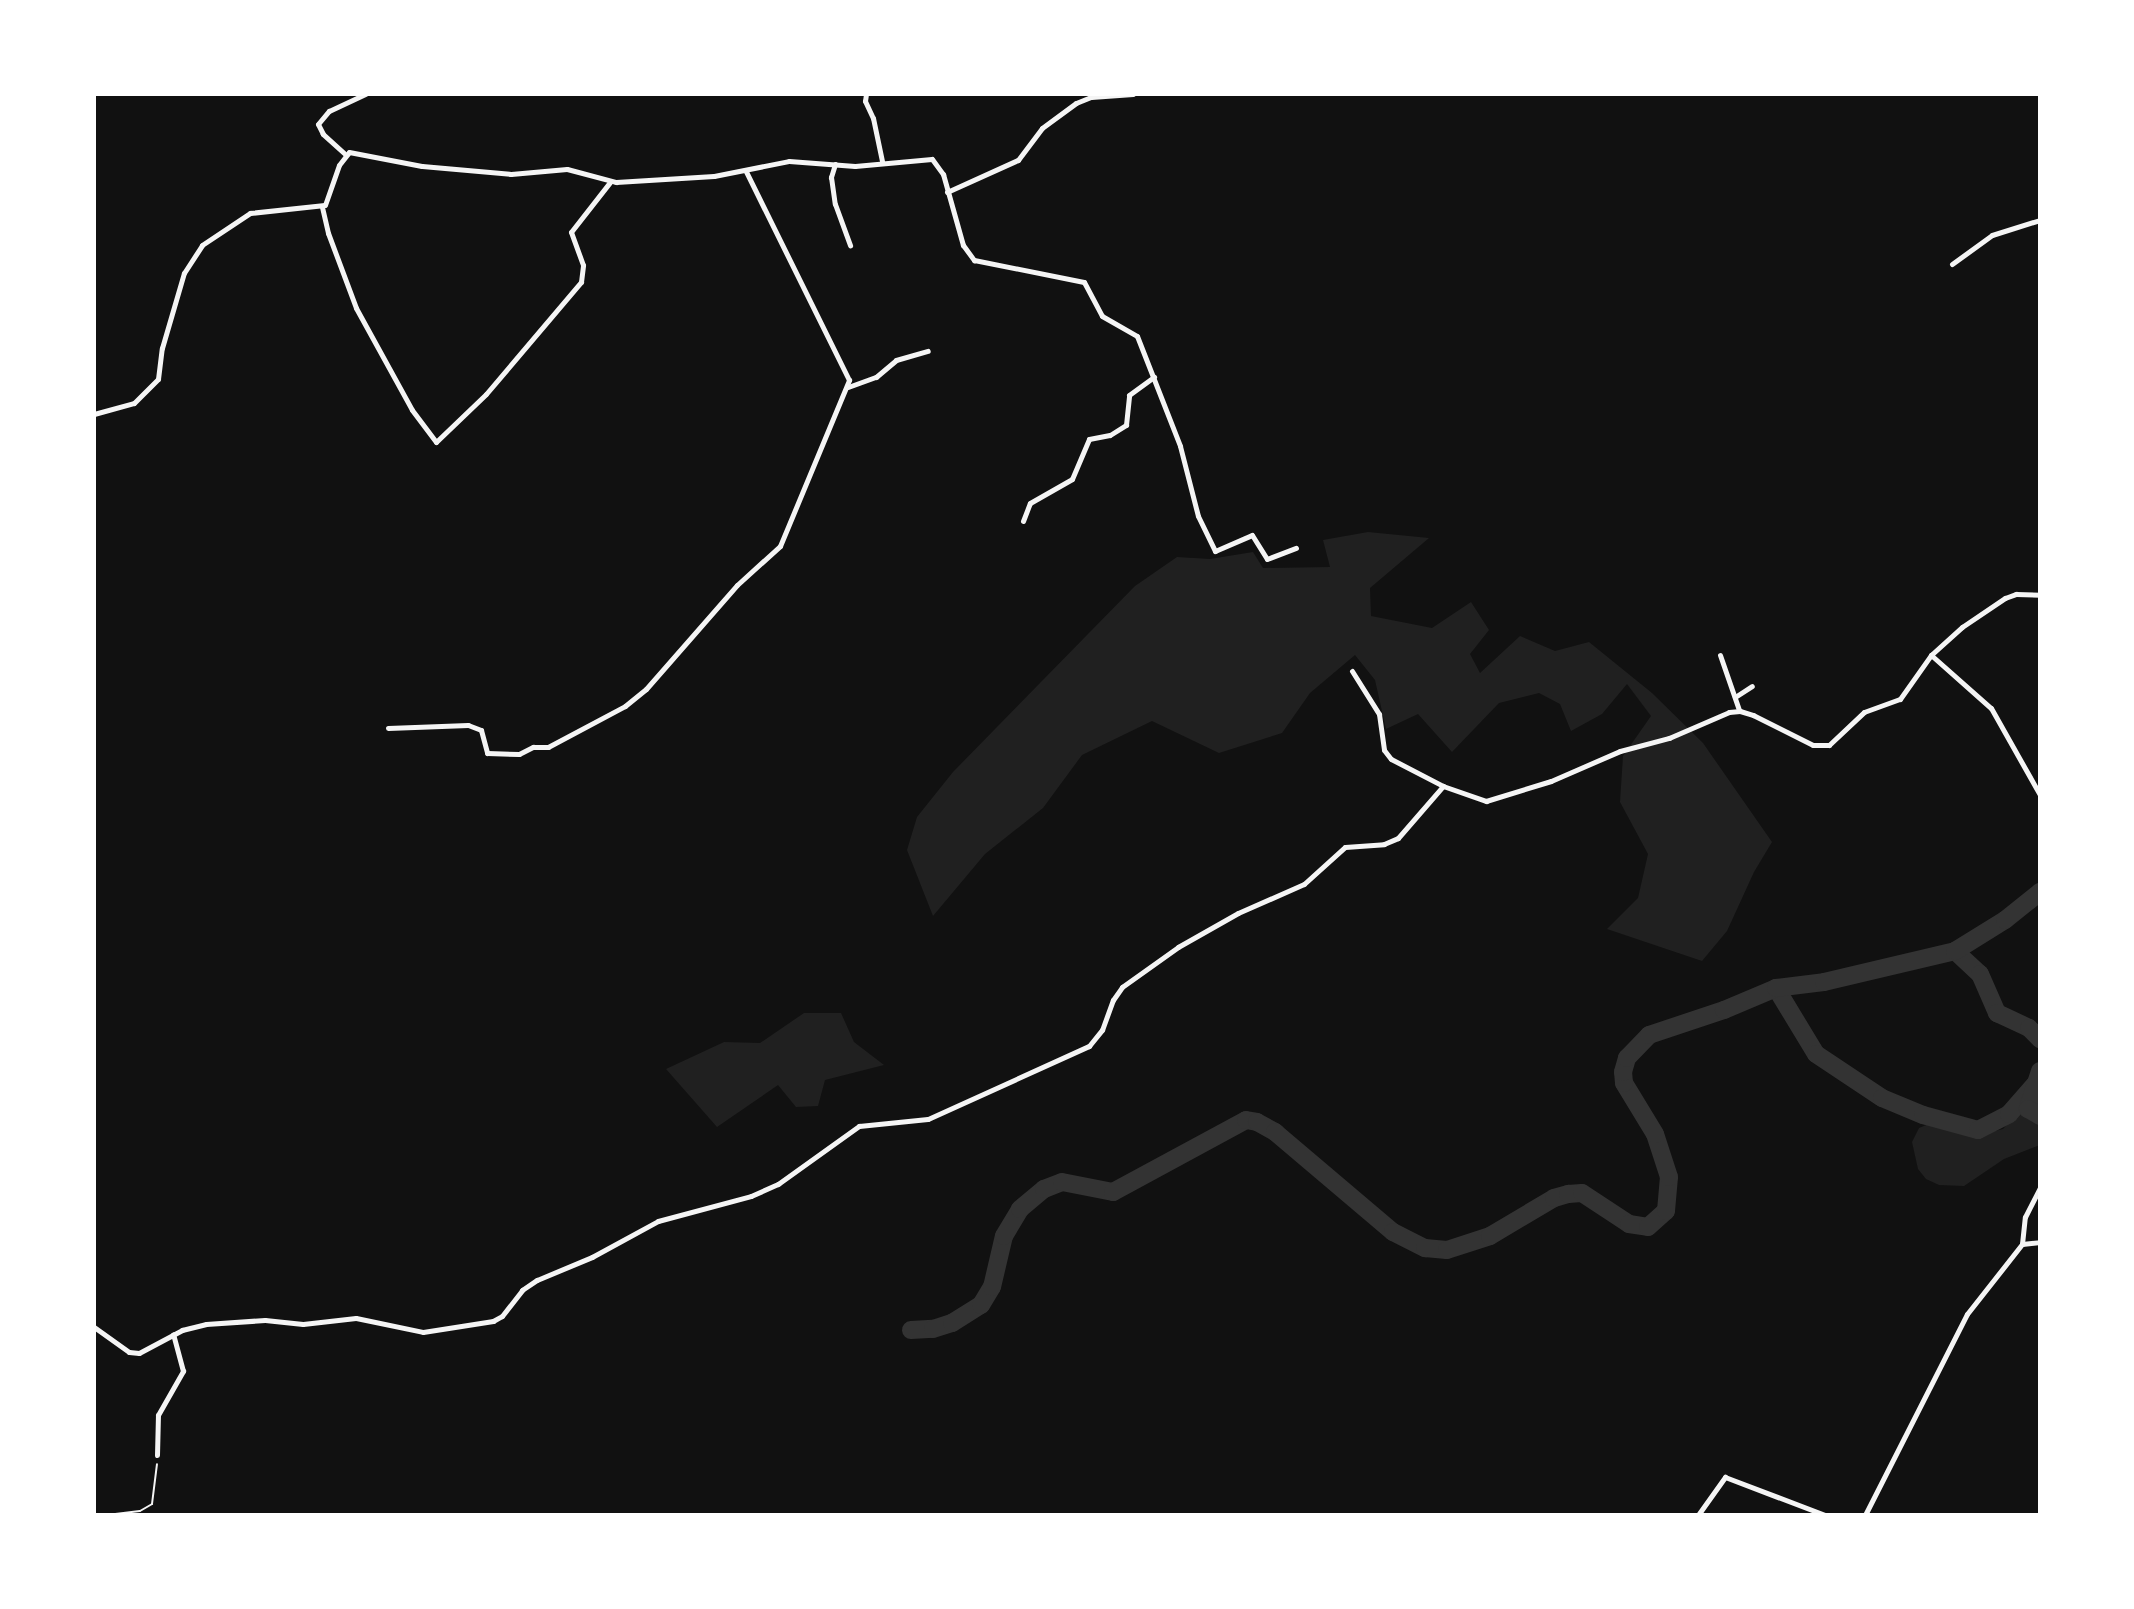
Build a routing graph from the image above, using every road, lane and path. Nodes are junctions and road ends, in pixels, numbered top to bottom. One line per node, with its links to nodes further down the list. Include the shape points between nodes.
1 (365, 94): 4 (street, via 329,111 318,124)
2 (866, 94): 5 (street)
3 (1133, 94): 9 (street, via 1076,103 1042,128 1018,160)
4 (345, 154): 8 (street, via 359,151 422,166 511,174 567,169); 10 (street, via 331,197)
5 (882, 161): 6 (street); 9 (street, via 932,159)
6 (835, 164): 7 (street, via 789,161); 12 (street, via 832,190)
7 (745, 170): 8 (street); 16 (street, via 840,358)
8 (610, 181): 10 (street, via 571,232 583,265 581,282 486,394 436,442 412,410 356,308)
9 (947, 192): 15 (street, via 963,245 974,260 1084,282 1102,316 1137,336)
10 (322, 206): 17 (street, via 250,213 202,245 184,273 158,379 134,403)
11 (2040, 220): 13 (street, via 1992,235)
12 (850, 245)
13 (1952, 264)
14 (928, 351): 16 (street, via 896,360 876,377)
15 (1154, 377): 18 (street, via 1129,395 1126,425 1089,439 1072,479 1030,503); 19 (street, via 1180,446 1191,496 1215,551 1252,535 1267,559)
16 (848, 387): 27 (street, via 780,546 625,706 548,747 519,754 487,753 481,730 468,725)
17 (94, 414)
18 (1023, 521)
19 (1296, 548)
20 (2040, 595): 22 (street, via 2005,598)
21 (1720, 655): 25 (street)
22 (1931, 655): 26 (street, via 1900,699 1864,712 1829,745 1813,745); 29 (street, via 1991,708)
23 (1352, 671): 28 (street, via 1379,714 1384,750 1397,763)
24 (1752, 686): 25 (street)
25 (1735, 697): 26 (street)
26 (1740, 711): 28 (street, via 1495,799 1479,800)
27 (388, 728)
28 (1443, 786): 34 (street, via 1398,838 1345,847 1304,884 1178,947 1122,987 1089,1046 928,1119 859,1126 778,1184 658,1221 537,1280 493,1321 412,1332 356,1318 303,1324 265,1320 194,1326)
29 (2040, 795)
30 (2040, 1188): 32 (street, via 2025,1217)
31 (2040, 1242): 32 (street)
32 (2022, 1244): 39 (street, via 1967,1314)
33 (94, 1327): 34 (street, via 132,1353 144,1352)
34 (173, 1334): 35 (street, via 183,1371 158,1415)
35 (157, 1455): 36 (path, via 152,1504)
36 (107, 1515)
37 (1698, 1515): 38 (street, via 1725,1477)
38 (1825, 1515)
39 (1865, 1515)

